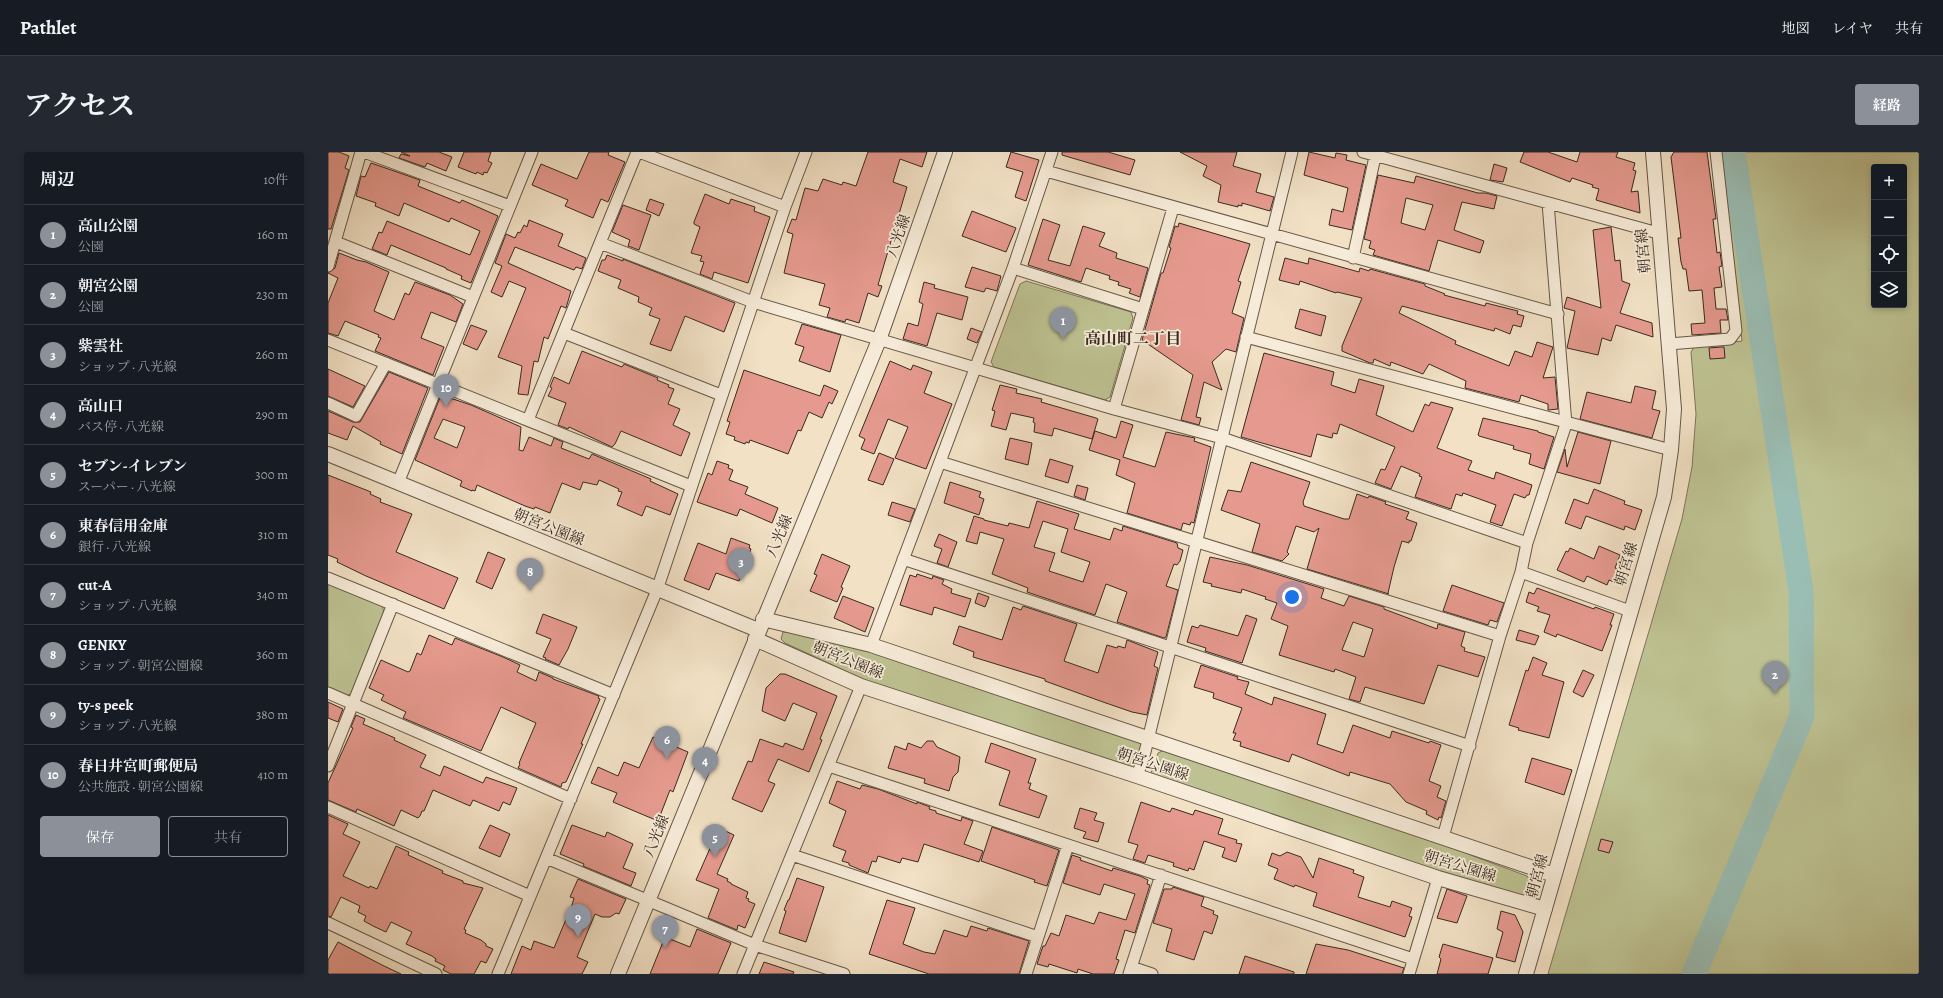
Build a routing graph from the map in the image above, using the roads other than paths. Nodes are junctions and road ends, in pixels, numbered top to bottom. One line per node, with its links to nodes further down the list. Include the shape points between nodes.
1 (363, 152): 14 (street); 19 (street)
2 (532, 152): 14 (street)
3 (638, 152): 15 (street); 20 (street)
4 (806, 152): 15 (street)
5 (945, 152): 31 (street, 八光線)
6 (1052, 152): 12 (street)
7 (1292, 152): 18 (street)
8 (1363, 152): 11 (street)
9 (1653, 152): 17 (street, 朝宮線)
10 (1716, 152): 32 (street, via 1736,331 1730,339)
11 (1376, 154): 13 (street); 21 (street)
12 (1046, 171): 16 (street); 23 (street)
13 (1548, 203): 17 (street); 27 (street)
14 (510, 206): 24 (street)
15 (785, 206): 25 (street)
16 (1173, 208): 18 (street); 26 (street)
17 (1658, 233): 32 (street, 朝宮線)
18 (1272, 234): 21 (street); 29 (street)
19 (336, 242): 22 (street); 24 (street)
20 (600, 243): 25 (street); 28 (street)
21 (1353, 258): 27 (street)
22 (328, 266)
23 (1013, 268): 26 (street); 34 (street)
24 (473, 297): 35 (street)
25 (753, 302): 31 (street); 36 (street)
26 (1143, 309): 38 (street)
27 (1558, 314): 40 (street)
28 (564, 333): 36 (street); 39 (street)
29 (1246, 337): 40 (street); 41 (street)
30 (328, 340): 33 (street)
31 (879, 340): 34 (street); 55 (street, 八光線)
32 (1668, 344): 42 (street, 朝宮線, via 1674,409)
33 (386, 363): 35 (street); 37 (street, via 356,416)
34 (976, 367): 38 (street); 44 (street)
35 (439, 384): 39 (street); 45 (street)
36 (721, 395): 46 (street)
37 (328, 403)
38 (1114, 409): 41 (street)
39 (528, 420): 46 (street)
40 (1566, 424): 42 (street); 48 (street)
41 (1222, 438): 47 (street); 48 (street)
42 (1671, 450): 54 (street, 朝宮線, via 1664,497)
43 (328, 454): 45 (street, 朝宮公園線)
44 (940, 462): 47 (street); 49 (street)
45 (398, 483): 52 (street, 朝宮公園線)
46 (691, 486): 52 (street)
47 (1197, 542): 56 (street); 58 (street)
48 (1527, 543): 50 (street)
49 (903, 560): 57 (street); 58 (street)
50 (1521, 572): 54 (street); 56 (street)
51 (328, 578): 53 (street)
52 (657, 590): 55 (street, 朝宮公園線); 61 (street)
53 (393, 604): 61 (street); 62 (street)
54 (1630, 611): 75 (street, 朝宮線)
55 (759, 629): 57 (street, 朝宮公園線); 59 (street, 朝宮公園線); 78 (street, 八光線)
56 (1500, 636): 64 (street)
57 (871, 645): 63 (street, 朝宮公園線)
58 (1170, 646): 63 (street); 64 (street)
59 (861, 686): 66 (street); 67 (street, 朝宮公園線)
60 (328, 693): 62 (street)
61 (614, 695): 68 (street)
62 (354, 704): 65 (street); 68 (street)
63 (1148, 738): 67 (street); 70 (street, 朝宮公園線)
64 (1470, 746): 70 (street)
65 (328, 766)
66 (829, 766): 71 (street); 72 (street)
67 (1137, 776): 76 (street, 朝宮公園線)
68 (570, 799): 73 (street)
69 (328, 806): 77 (street)
70 (1443, 837): 75 (street, 朝宮公園線)
71 (1068, 845): 74 (street); 81 (street)
72 (792, 855): 81 (street); 82 (street)
73 (546, 858): 77 (street); 78 (street)
74 (1161, 875): 83 (street); 84 (street)
75 (1554, 875): 79 (street, 朝宮線)
76 (1438, 878): 79 (street, 朝宮公園線); 83 (street)
77 (530, 896): 86 (street)
78 (648, 901): 82 (street); 87 (street, 八光線)
79 (1545, 909): 93 (street, 朝宮線)
80 (328, 923): 85 (street)
81 (1038, 937): 90 (street)
82 (755, 945): 88 (street); 89 (street)
83 (1413, 959): 92 (street)
84 (1130, 971): 91 (street)
85 (436, 974)
86 (498, 974)
87 (618, 974)
88 (743, 974)
89 (844, 974)
90 (1026, 974)
91 (1152, 974)
92 (1409, 974)
93 (1526, 974)

